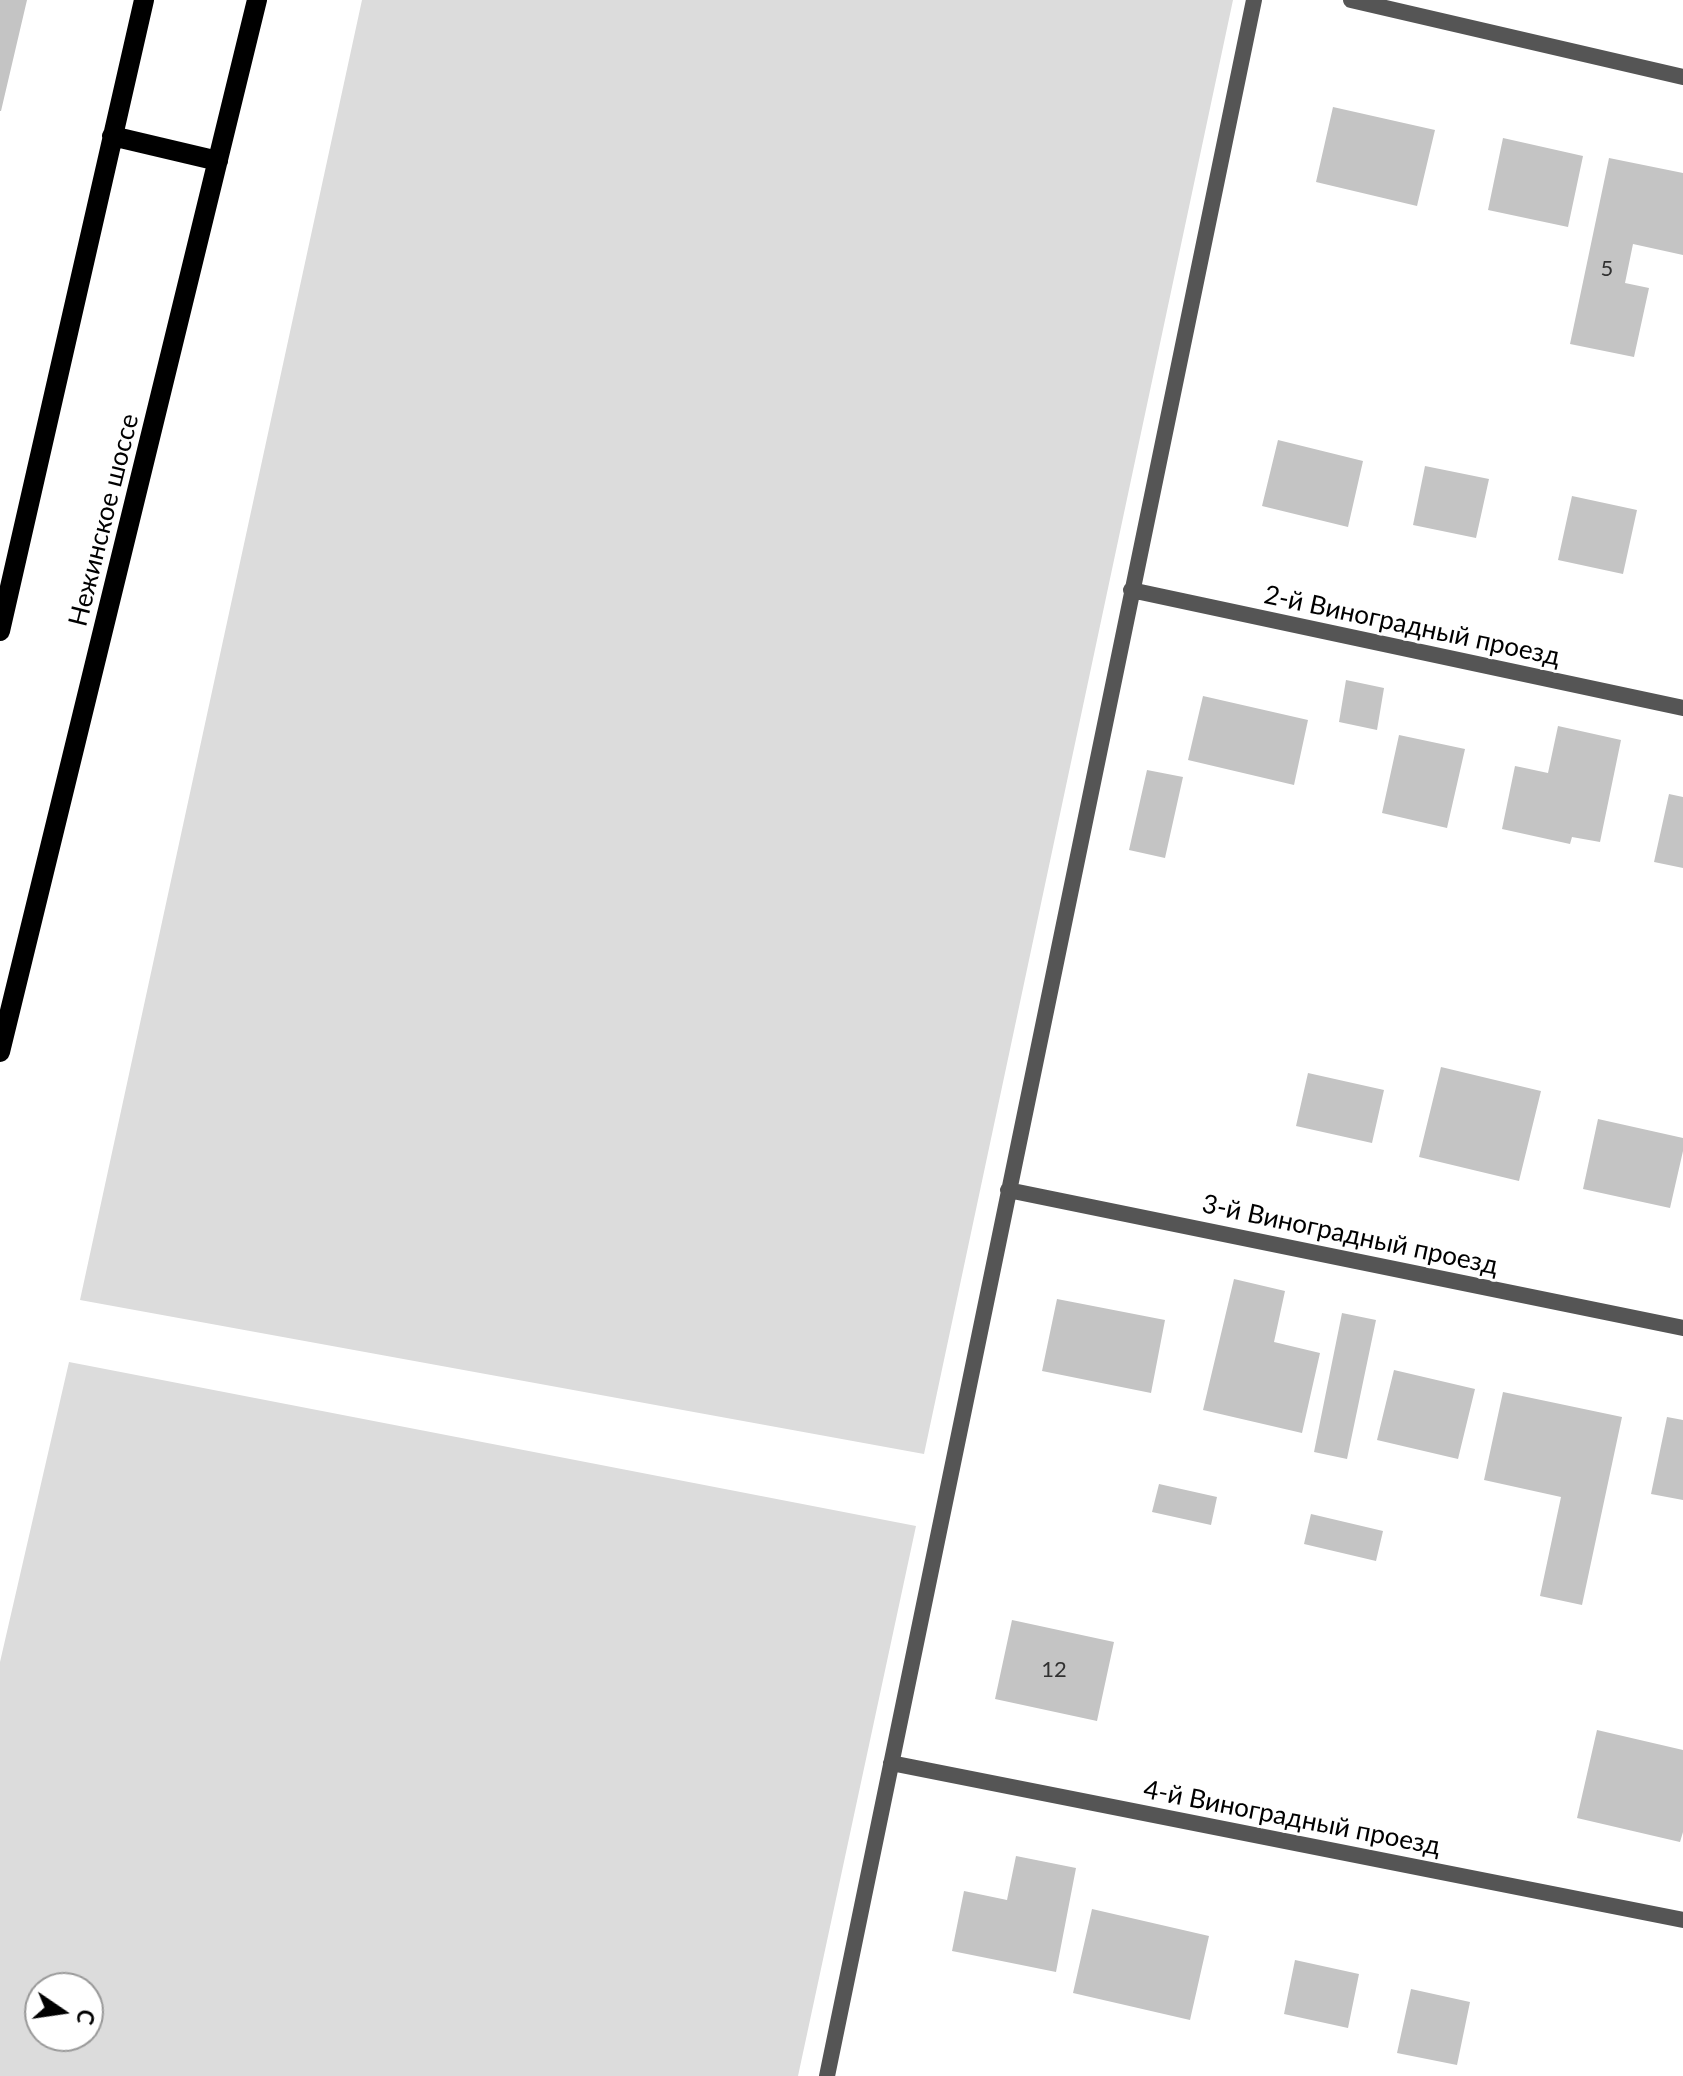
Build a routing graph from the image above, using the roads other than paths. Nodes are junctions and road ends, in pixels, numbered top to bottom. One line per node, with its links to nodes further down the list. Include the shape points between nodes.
1 (144, 0): 6 (main road)
2 (257, 0): 7 (main road, Нежинское шоссе)
3 (1254, 0): 8 (street)
4 (1351, 0): 5 (street)
5 (1683, 77)
6 (112, 136): 7 (main road); 9 (main road)
7 (218, 161): 11 (main road, Нежинское шоссе)
8 (1131, 590): 10 (street, 2-й Виноградный проезд); 12 (street)
9 (0, 631)
10 (1683, 708)
11 (0, 1052)
12 (1008, 1190): 13 (street, 3-й Виноградный проезд); 14 (street)
13 (1683, 1328)
14 (891, 1763): 15 (street, 4-й Виноградный проезд); 16 (street)
15 (1683, 1920)
16 (827, 2076)

